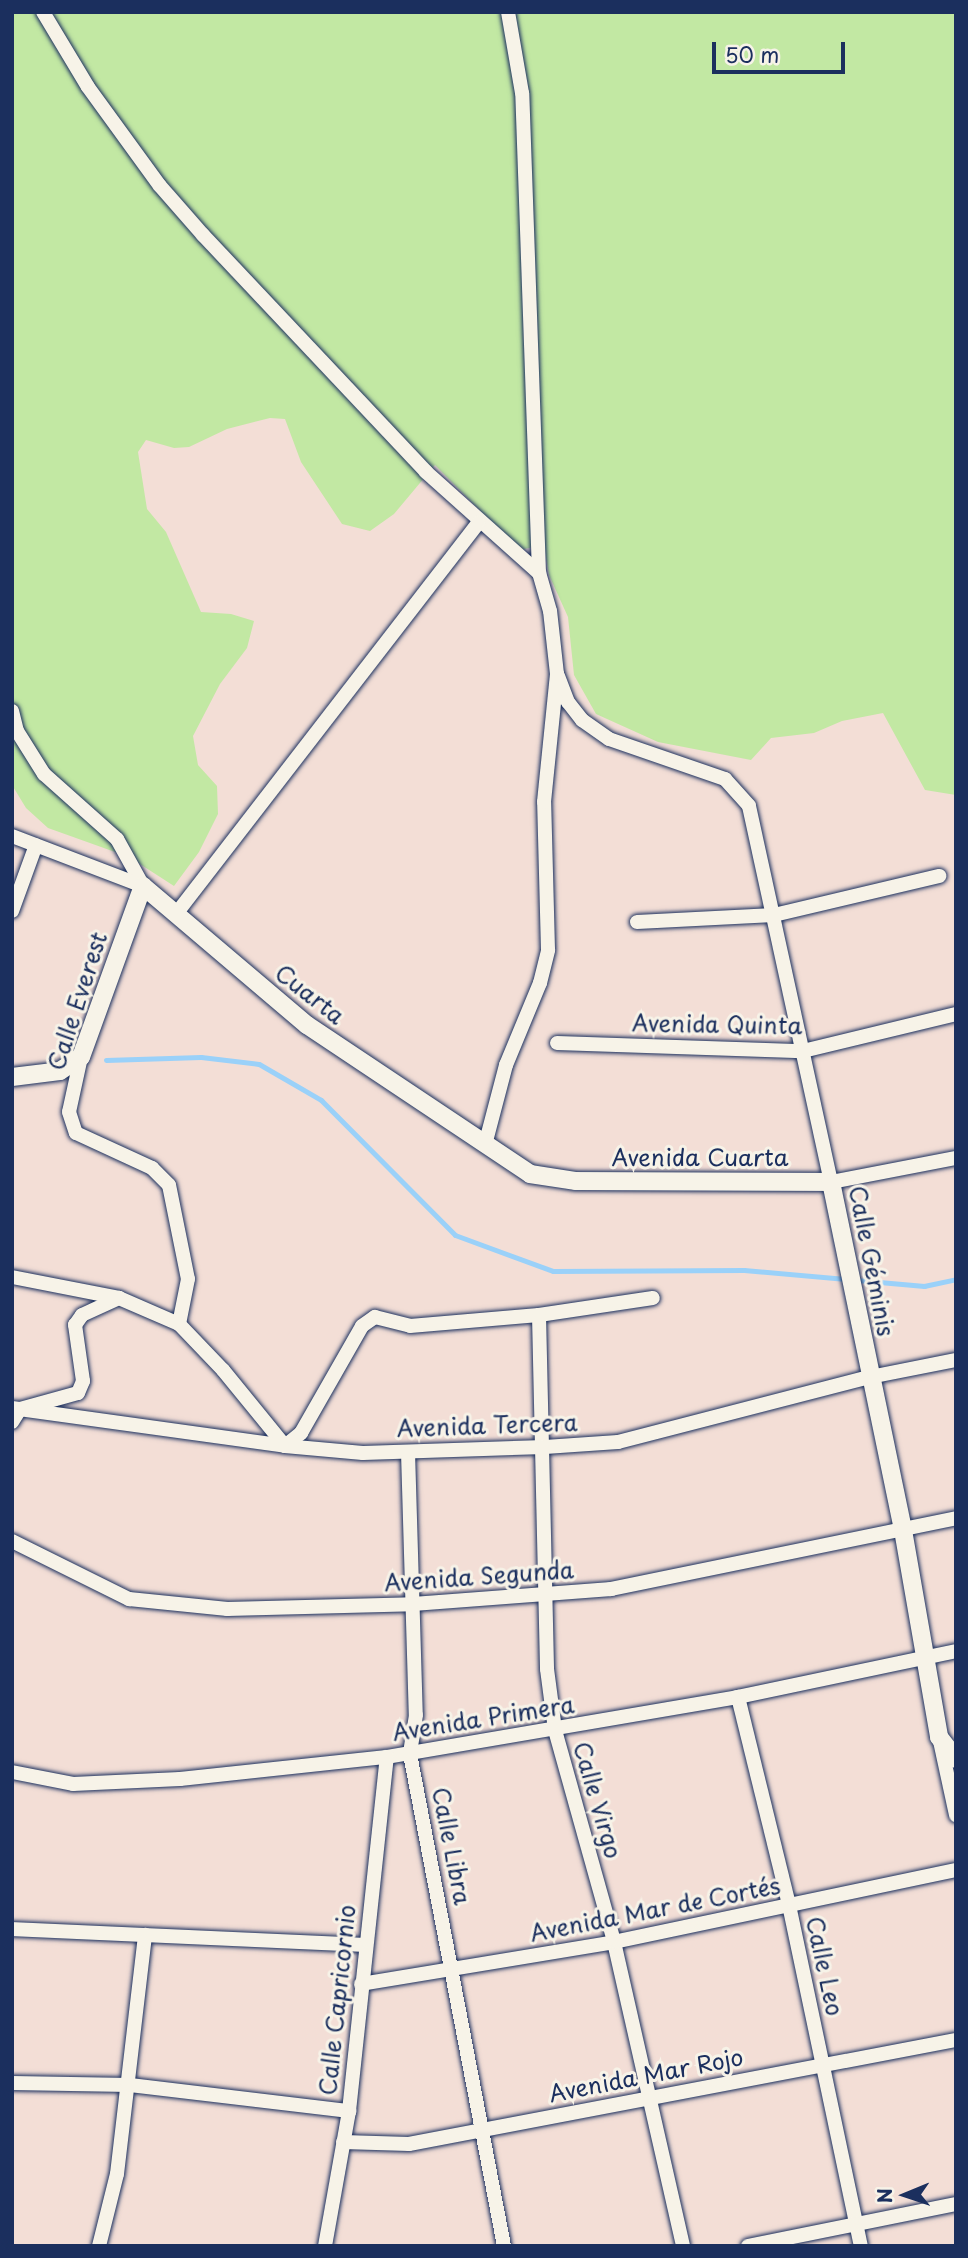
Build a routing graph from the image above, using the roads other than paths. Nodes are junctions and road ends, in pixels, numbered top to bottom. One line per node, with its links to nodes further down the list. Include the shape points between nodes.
1 (43, 12): 3 (street, via 88,87 160,186)
2 (508, 12): 4 (street, via 522,93)
3 (478, 523): 4 (street); 12 (street)
4 (538, 573): 5 (street, via 550,611)
5 (557, 674): 13 (street, Calle Géminis, via 568,702 582,720 609,739 725,779 749,806); 21 (street, via 544,802 548,950 506,1065)
6 (12, 711): 10 (street, via 17,730 44,774 117,839)
7 (12, 836): 8 (street)
8 (36, 845): 10 (street); 11 (street)
9 (939, 876): 13 (street)
10 (143, 886): 12 (street, Cuarta); 18 (street, Calle Everest)
11 (12, 911)
12 (176, 914): 20 (street, Cuarta, via 307,1025)
13 (774, 915): 14 (street); 17 (street, Calle Géminis)
14 (637, 922)
15 (956, 1014): 17 (street, Avenida Quinta)
16 (557, 1043): 17 (street, Avenida Quinta)
17 (803, 1052): 23 (street, Calle Géminis)
18 (81, 1057): 19 (street, via 60,1071); 28 (street, Calle Everest, via 69,1112 76,1133 152,1168 169,1185 188,1279)
19 (12, 1077)
20 (456, 1128): 21 (street, Avenida Cuarta)
21 (485, 1145): 23 (street, Avenida Cuarta, via 530,1174 548,1179)
22 (956, 1158): 23 (street, Avenida Cuarta)
23 (831, 1182): 30 (street, Calle Géminis)
24 (12, 1277): 25 (street)
25 (120, 1298): 28 (street); 31 (street, via 82,1315 75,1325 83,1381 78,1393)
26 (653, 1298): 27 (street)
27 (539, 1315): 32 (street, via 410,1326 375,1317 362,1326 314,1412); 33 (street, Calle Virgo)
28 (179, 1324): 32 (street)
29 (956, 1360): 30 (street, Avenida Tercera)
30 (870, 1377): 33 (street, Avenida Tercera, via 618,1442); 36 (street, Calle Géminis)
31 (15, 1413): 32 (street, Avenida Tercera)
32 (285, 1446): 34 (street, Avenida Tercera)
33 (545, 1447): 34 (street, Avenida Tercera); 38 (street, Calle Virgo)
34 (408, 1452): 39 (street, Calle Libra)
35 (956, 1518): 36 (street, Avenida Segunda)
36 (903, 1530): 38 (street, Avenida Segunda, via 611,1589); 41 (street, Calle Géminis)
37 (12, 1541): 39 (street, Avenida Segunda, via 129,1599 226,1609)
38 (546, 1595): 39 (street, Avenida Segunda); 43 (street, Calle Virgo, via 547,1669)
39 (413, 1604): 45 (street, Calle Libra, via 416,1715)
40 (956, 1651): 41 (street, Avenida Primera)
41 (926, 1656): 42 (street, Avenida Primera); 44 (street, Calle Géminis)
42 (738, 1697): 43 (street, Avenida Primera); 51 (street, Calle Leo)
43 (555, 1730): 45 (street, Avenida Primera); 54 (street, Calle Virgo)
44 (939, 1737): 47 (street, Calle Géminis); 49 (street)
45 (410, 1754): 46 (street, Avenida Primera); 56 (street, Calle Libra)
46 (387, 1757): 48 (street, Avenida Primera, via 180,1779 87,1783); 55 (street, Calle Capricornio)
47 (956, 1759)
48 (12, 1772)
49 (956, 1815)
50 (956, 1870): 51 (street, Avenida Mar de Cortés)
51 (789, 1906): 54 (street, Avenida Mar de Cortés); 59 (street, Calle Leo)
52 (12, 1929): 53 (street)
53 (145, 1935): 55 (street); 61 (street)
54 (614, 1942): 56 (street, Avenida Mar de Cortés); 62 (street, Calle Virgo)
55 (365, 1945): 57 (street, Calle Capricornio)
56 (454, 1971): 57 (street, Avenida Mar de Cortés); 64 (street, Calle Libra)
57 (361, 1984): 63 (street, Calle Capricornio)
58 (956, 2040): 59 (street, Avenida Mar Rojo)
59 (823, 2065): 62 (street, Avenida Mar Rojo); 67 (street, Calle Leo)
60 (12, 2083): 61 (street)
61 (130, 2085): 63 (street); 68 (street, via 117,2174)
62 (652, 2097): 64 (street, Avenida Mar Rojo); 71 (street, Calle Virgo)
63 (349, 2111): 65 (street, Calle Capricornio)
64 (484, 2129): 65 (street, Avenida Mar Rojo, via 409,2144); 70 (street, Calle Libra)
65 (343, 2142): 69 (street, Calle Capricornio)
66 (956, 2204): 67 (street)
67 (857, 2225): 72 (street); 73 (street, Calle Leo)
68 (99, 2246)
69 (325, 2246)
70 (504, 2246)
71 (683, 2246)
72 (748, 2246)
73 (861, 2246)

